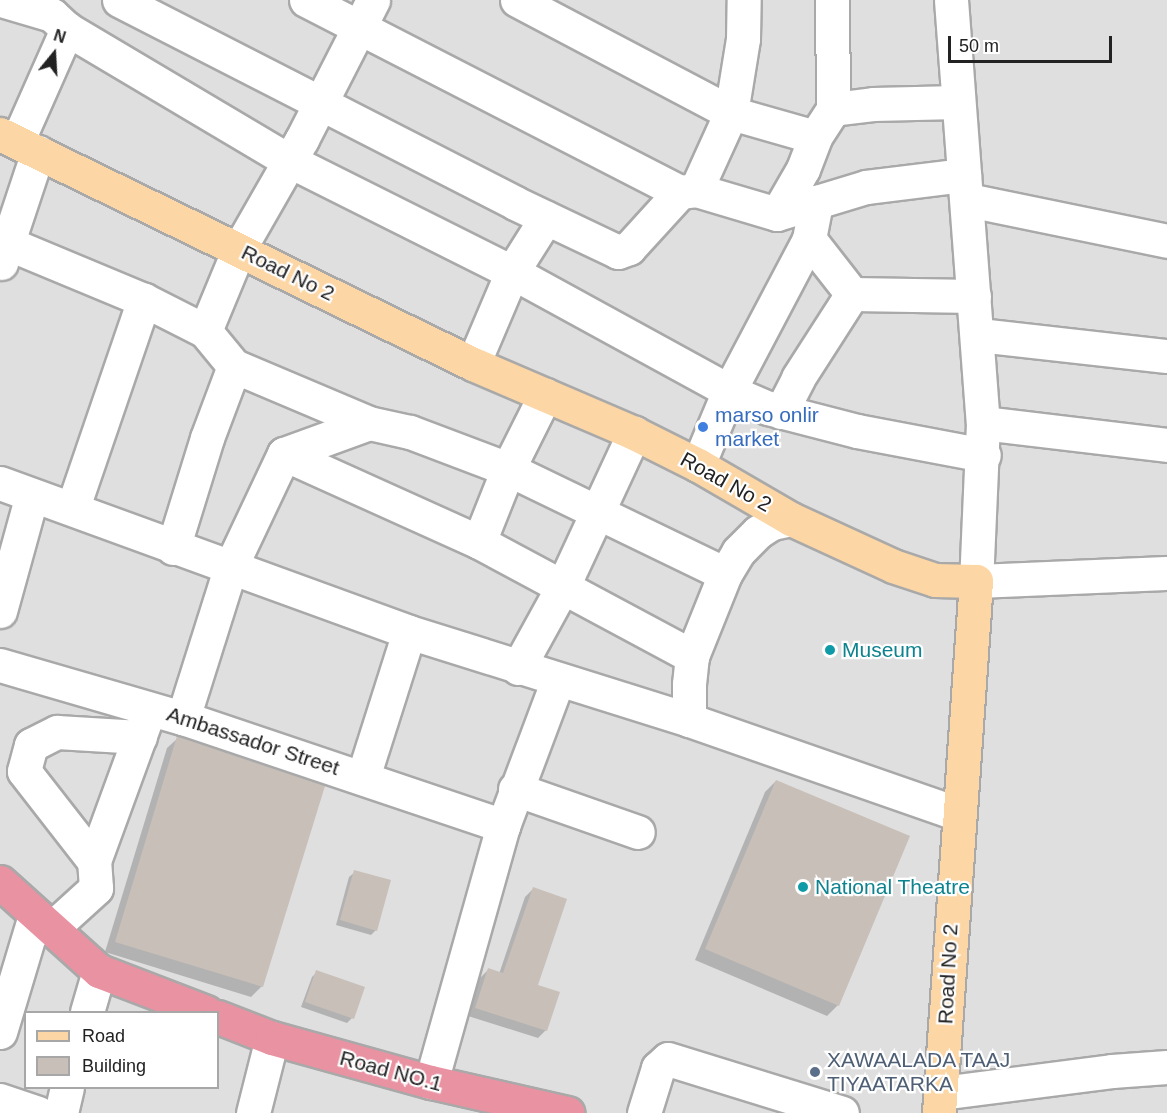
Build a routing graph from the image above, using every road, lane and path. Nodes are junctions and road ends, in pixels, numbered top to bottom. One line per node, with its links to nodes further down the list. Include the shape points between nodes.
1 (1, 0): 9 (street)
2 (119, 0): 10 (street)
3 (306, 0): 8 (street)
4 (517, 0): 13 (street)
5 (743, 0): 13 (street, via 743,39)
6 (832, 0): 12 (street)
7 (951, 0): 11 (street)
8 (365, 13): 10 (street); 18 (street)
9 (60, 15): 15 (street); 16 (street)
10 (320, 102): 16 (street); 21 (street)
11 (958, 102): 12 (street); 17 (street)
12 (833, 109): 14 (street)
13 (731, 113): 14 (street); 18 (street)
14 (815, 137): 20 (street, via 803,169)
15 (18, 143): 24 (main road, Road No 2); 25 (street)
16 (288, 160): 24 (street); 26 (street)
17 (966, 187): 19 (street, via 866,187); 23 (street); 28 (street)
18 (688, 191): 20 (street); 21 (street, via 624,252)
19 (816, 202): 20 (street); 22 (street)
20 (777, 214)
21 (546, 218): 26 (street)
22 (809, 239): 27 (street); 35 (street)
23 (1167, 241)
24 (239, 249): 30 (street); 33 (main road, Road No 2)
25 (4, 254): 29 (street)
26 (512, 272): 33 (street); 35 (street)
27 (852, 294): 28 (street); 37 (street)
28 (974, 296): 31 (street)
29 (144, 300): 30 (street); 47 (street)
30 (205, 332): 34 (street)
31 (979, 336): 32 (street); 40 (street)
32 (1167, 356)
33 (473, 363): 36 (main road, Road No 2)
34 (234, 366): 38 (street); 51 (street)
35 (729, 391): 37 (street); 43 (street)
36 (545, 395): 39 (main road, Road No 2); 44 (street)
37 (781, 411): 40 (street, via 857,431)
38 (369, 423): 42 (street); 44 (street, via 410,432)
39 (634, 433): 43 (main road, Road No 2); 48 (street)
40 (984, 439): 41 (street); 55 (street)
41 (1167, 445)
42 (284, 454): 50 (street); 52 (street)
43 (698, 465): 49 (main road, Road No 2)
44 (508, 469): 48 (street); 50 (street)
45 (0, 483): 46 (street)
46 (33, 495): 47 (street); 57 (street)
47 (73, 507): 51 (street)
48 (598, 512): 53 (street); 56 (street)
49 (790, 519): 53 (street, via 772,523 758,532); 55 (main road, Road No 2, via 893,566 935,580)
50 (479, 542): 56 (street)
51 (173, 548): 52 (street)
52 (231, 566): 58 (street); 63 (street)
53 (724, 573): 59 (street)
54 (1167, 573): 55 (street)
55 (976, 581): 68 (main road, Road No 2)
56 (563, 586): 59 (street); 61 (street)
57 (0, 611)
58 (409, 632): 61 (street); 66 (street)
59 (692, 656): 64 (street)
60 (0, 665): 65 (street, Ambassador Street)
61 (518, 668): 62 (street)
62 (558, 680): 64 (street); 67 (street)
63 (183, 718): 65 (street, Ambassador Street); 66 (street, Ambassador Street)
64 (690, 720): 68 (street)
65 (145, 723): 71 (street); 71 (street, via 57,732 31,745 24,771)
66 (363, 777): 69 (street, Ambassador Street)
67 (515, 789): 69 (street); 70 (street)
68 (959, 814): 84 (main road, Road No 2)
69 (503, 826): 81 (street)
70 (638, 832)
71 (94, 861): 73 (street, via 96,888)
72 (0, 882): 73 (highway)
73 (43, 922): 74 (highway); 78 (street)
74 (99, 971): 75 (street); 76 (highway)
75 (87, 1011)
76 (203, 1011)
77 (219, 1017): 79 (highway, Road NO.1)
78 (0, 1032)
79 (272, 1038): 81 (highway, Road NO.1); 88 (street)
80 (1167, 1067): 84 (street, via 1112,1071)
81 (431, 1082): 85 (highway, Road NO.1)
82 (67, 1089): 87 (street)
83 (0, 1100): 86 (street)
84 (940, 1103)
85 (527, 1109): 89 (highway, Road NO.1)
86 (38, 1113)
87 (61, 1113)
88 (253, 1113)
89 (568, 1113)
90 (644, 1113): 91 (street, via 658,1068 668,1059)
91 (842, 1113)

